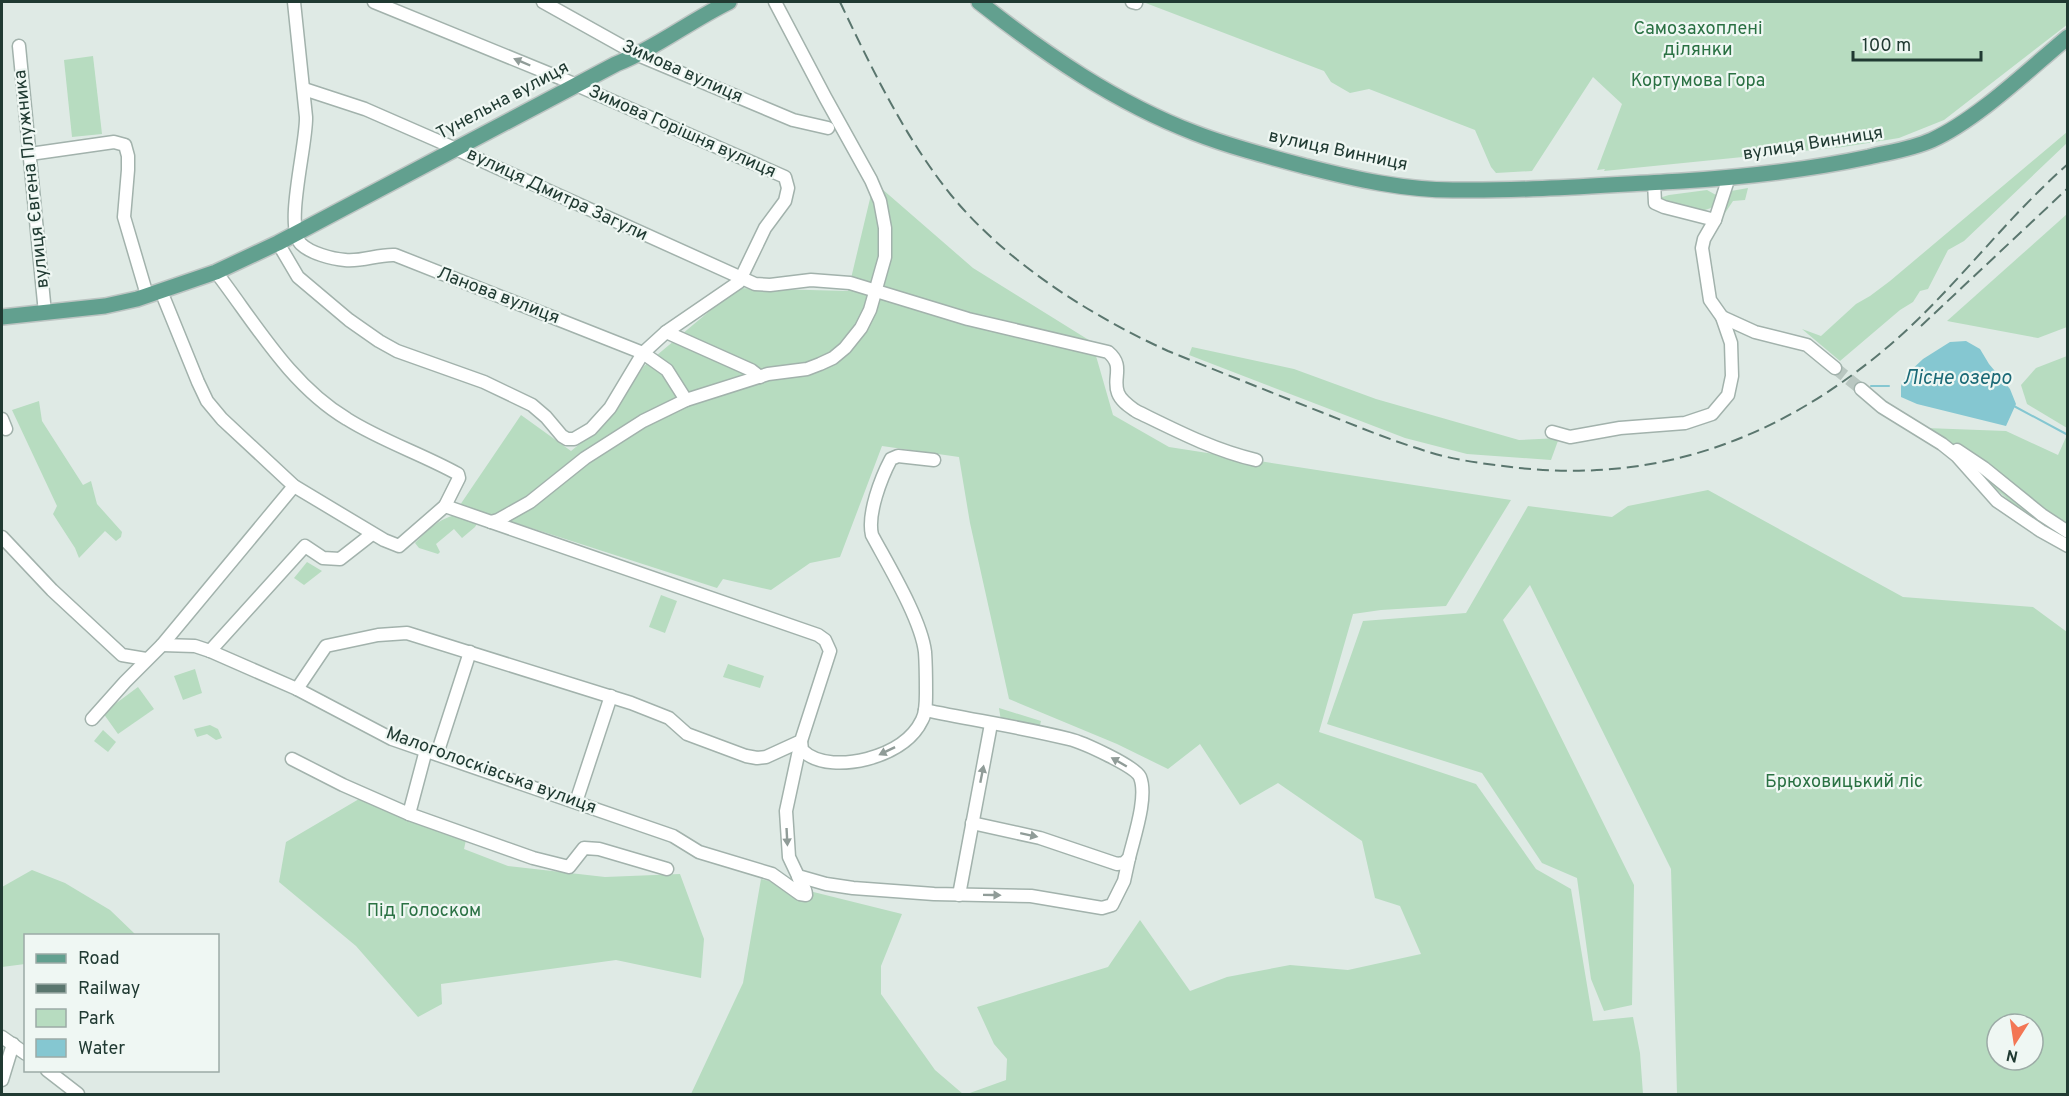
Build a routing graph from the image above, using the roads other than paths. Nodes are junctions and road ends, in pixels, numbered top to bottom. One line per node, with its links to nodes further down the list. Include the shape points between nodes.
1 (294, 2): 11 (street)
2 (374, 2): 10 (street, Зимова Горішня вулиця, one-way to 2)
3 (543, 2): 9 (street, Зимова вулиця)
4 (729, 2): 9 (main road, Тунельна вулиця)
5 (774, 2): 22 (street, via 880,201 885,257)
6 (987, 3): 16 (main road, вулиця Винниця, via 1051,55 1110,93 1195,134 1278,159 1390,185 1451,190)
7 (2067, 37): 15 (main road, вулиця Винниця, via 1976,113 1931,141 1843,162)
8 (19, 46): 14 (street, вулиця Євгена Плужника)
9 (638, 55): 10 (main road, Тунельна вулиця); 12 (street, Зимова вулиця, via 793,120)
10 (576, 85): 13 (main road, Тунельна вулиця); 21 (street, Зимова Горішня вулиця, via 785,177 785,201 765,228)
11 (304, 89): 13 (street, вулиця Дмитра Загули, via 365,109); 18 (street, via 307,130 296,198)
12 (828, 128)
13 (455, 149): 18 (main road, Тунельна вулиця); 21 (street, вулиця Дмитра Загули)
14 (30, 154): 23 (street, via 114,142 124,145 129,170 124,217); 24 (street, вулиця Євгена Плужника)
15 (1729, 177): 16 (main road, вулиця Винниця); 17 (street, вулиця Винниця)
16 (1654, 182): 17 (street, via 1655,202)
17 (1715, 220): 26 (street, вулиця Винниця, via 1702,248 1710,300)
18 (295, 234): 19 (main road, Тунельна вулиця); 28 (street, Ланова вулиця, via 302,245 344,260 395,255)
19 (278, 243): 20 (main road, Тунельна вулиця); 34 (street, via 298,277 349,320 397,351 483,382 532,405)
20 (216, 272): 23 (main road, Тунельна вулиця); 40 (street, via 269,343 326,404 391,443 458,474)
21 (741, 279): 22 (street, via 761,285 839,281); 27 (street)
22 (875, 291): 30 (street, via 861,328 833,358 807,369); 38 (street, via 968,319 1108,352 1117,365 1117,392 1126,404 1206,445)
23 (154, 293): 24 (main road, Тунельна вулиця, via 105,306); 39 (street, via 207,401)
24 (45, 313): 25 (main road, Тунельна вулиця)
25 (2, 317)
26 (1722, 317): 29 (street, via 1755,332 1807,345); 33 (street, вулиця Винниця, via 1731,343 1732,376 1728,395 1712,414 1685,423 1570,437)
27 (666, 332): 28 (street); 30 (street)
28 (643, 353): 32 (street, Ланова вулиця, via 667,369); 34 (street, via 610,408 591,429)
29 (1835, 368)
30 (760, 376): 32 (street)
31 (1861, 389): 35 (street, via 1882,407)
32 (686, 400): 36 (street, via 624,432)
33 (1552, 432)
34 (567, 439): 36 (street)
35 (1942, 444): 42 (street, via 1968,457); 45 (street, via 1997,501)
36 (585, 458): 41 (street, via 530,502)
37 (934, 460): 52 (street, via 898,456 891,459 870,525 925,650)
38 (1256, 460)
39 (294, 486): 43 (street); 46 (street)
40 (445, 506): 41 (street); 43 (street, via 399,546)
41 (491, 522): 55 (street, via 818,635 830,651)
42 (2067, 532)
43 (372, 534): 47 (street, via 340,559 323,558 305,546)
44 (2, 537): 49 (street, via 122,655)
45 (2067, 546)
46 (162, 645): 47 (street, Малоголосківська вулиця, via 195,646); 49 (street)
47 (210, 651): 50 (street, Малоголосківська вулиця)
48 (470, 652): 50 (street, via 407,633 365,637 326,646); 51 (street); 56 (street)
49 (146, 659): 53 (street)
50 (297, 689): 56 (street, Малоголосківська вулиця, via 392,739)
51 (611, 696): 55 (street, via 669,718 687,734 752,758 766,757); 58 (street)
52 (925, 710): 54 (street); 55 (street, one-way to 55, via 923,720 907,739 877,756 853,763 815,758 802,750)
53 (92, 719)
54 (991, 724): 60 (street, one-way to 54); 61 (street, one-way to 54, via 1140,809 1142,786 1138,773 1071,739)
55 (801, 741): 63 (street, one-way to 63, via 786,811 789,857)
56 (431, 752): 58 (street, Малоголосківська вулиця); 59 (street)
57 (292, 759): 59 (street)
58 (576, 802): 63 (street, Малоголосківська вулиця, via 673,836 699,852 771,874 806,895)
59 (409, 814): 62 (street, via 569,867 584,848)
60 (972, 823): 61 (street, one-way to 61, via 1040,838 1117,864); 64 (street)
61 (1129, 858): 64 (street, one-way to 61, via 1031,896 1102,908 1112,905 1120,893)
62 (667, 870)
63 (798, 876): 64 (street, via 853,888)
64 (959, 895)
65 (2, 1037): 66 (street)
66 (13, 1044): 67 (street); 69 (street)
67 (24, 1052)
68 (48, 1072): 70 (street)
69 (2, 1080)
70 (75, 1093)

